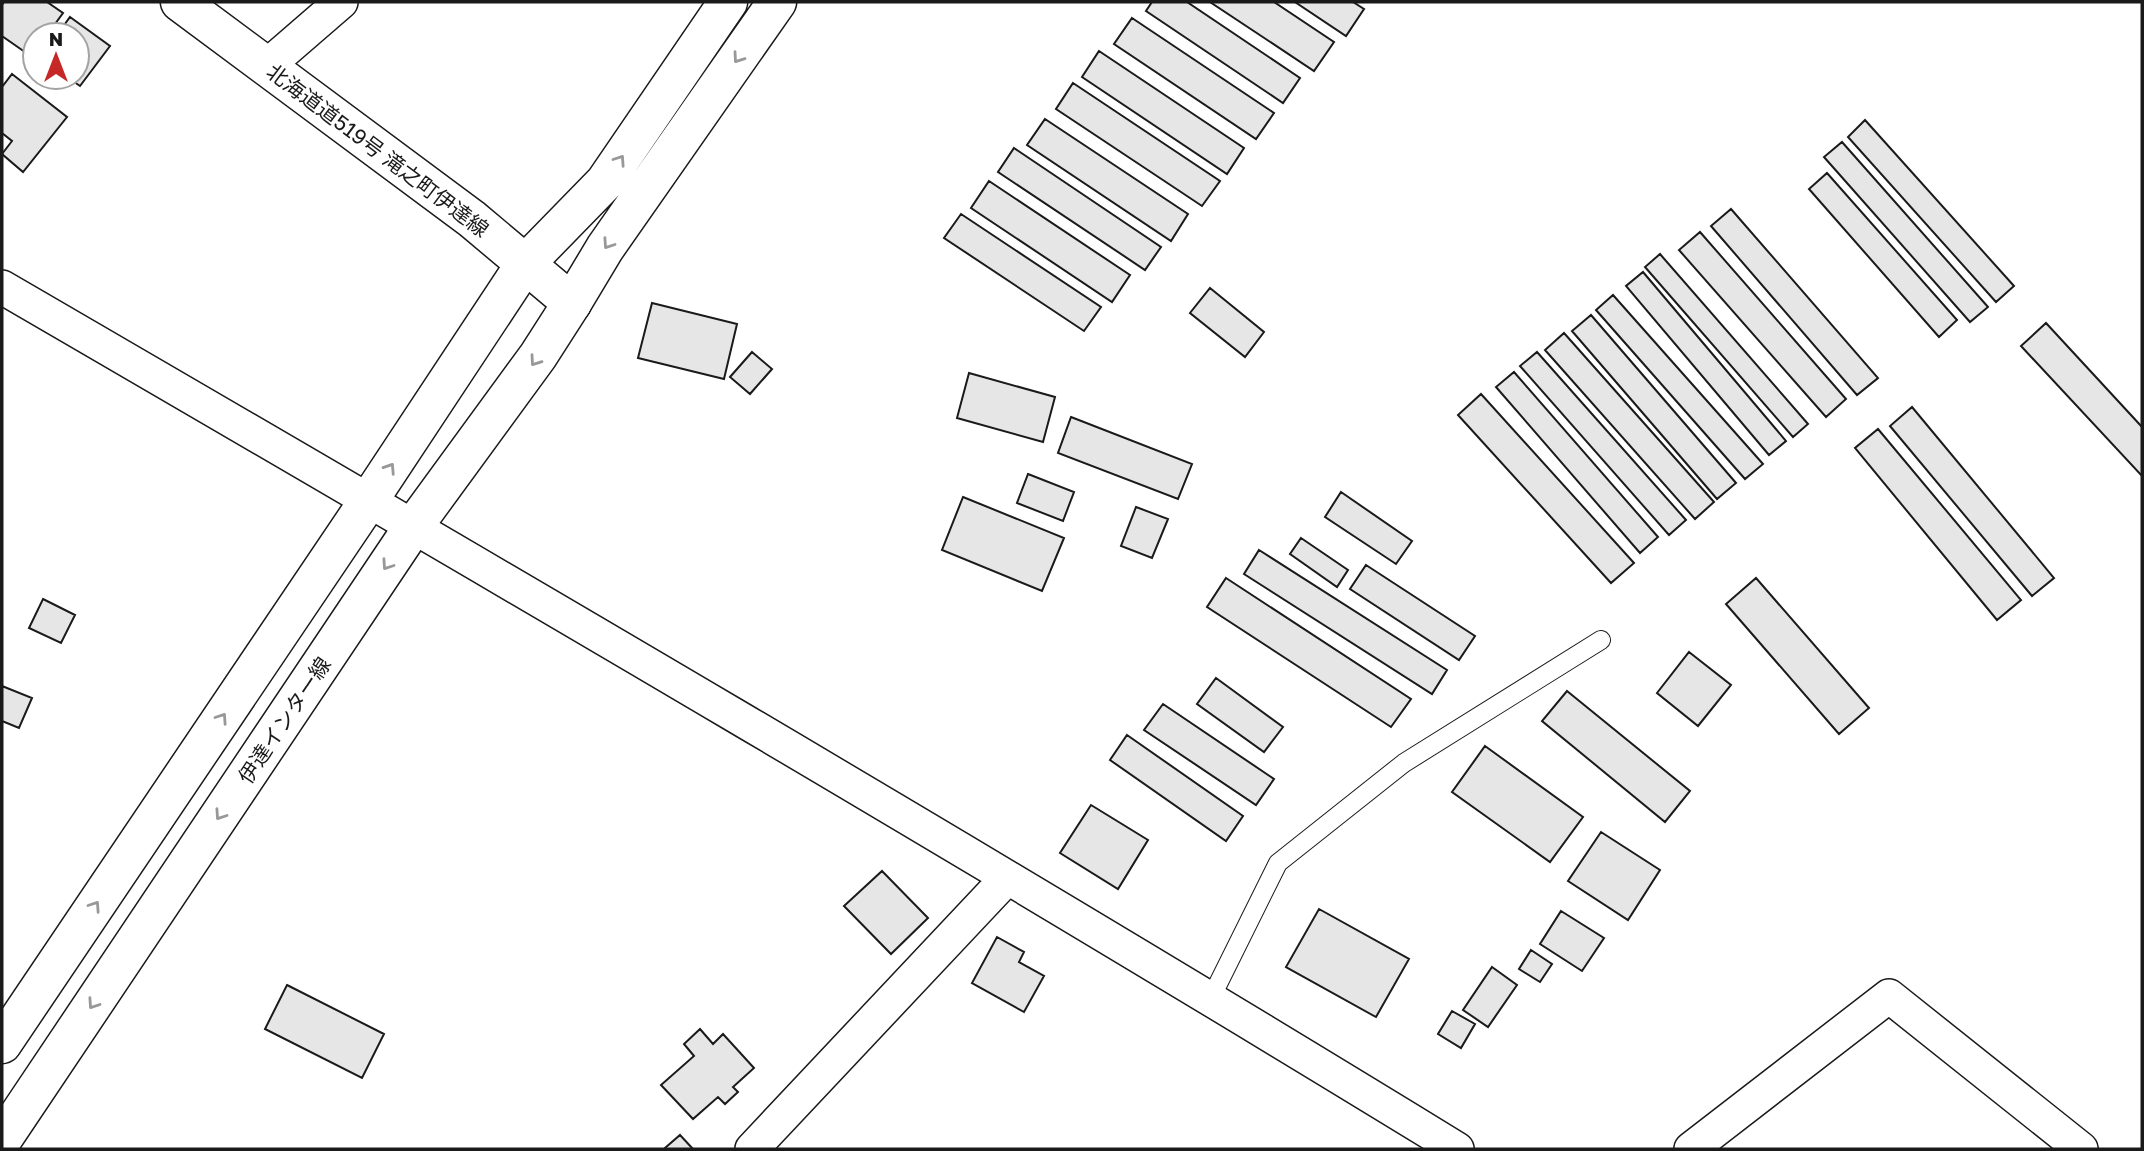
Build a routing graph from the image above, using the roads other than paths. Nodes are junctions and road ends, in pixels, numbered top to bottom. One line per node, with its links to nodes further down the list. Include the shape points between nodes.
1 (180, 2): 5 (main road, 北海道道519号 滝之町伊達線)
2 (341, 2): 5 (street)
3 (728, 2): 6 (main road, one-way to 3, via 605,182)
4 (777, 2): 8 (main road, 伊達インター線, one-way to 8, via 605,248)
5 (267, 66): 6 (main road, 北海道道519号 滝之町伊達線)
6 (525, 264): 8 (main road, 北海道道519号 滝之町伊達線); 9 (main road, one-way to 6)
7 (2, 287): 9 (street)
8 (572, 303): 10 (main road, 伊達インター線, one-way to 10)
9 (369, 500): 10 (street); 14 (main road, one-way to 9)
10 (413, 527): 12 (street); 15 (main road, 伊達インター線, one-way to 15)
11 (1601, 640): 13 (lane, via 1404,762 1278,863)
12 (1007, 878): 13 (street); 16 (street)
13 (1211, 998): 17 (street)
14 (2, 1044)
15 (2, 1140)
16 (751, 1149)
17 (1458, 1149)
18 (1691, 1149): 19 (street, via 1889,996)
19 (2081, 1149)

